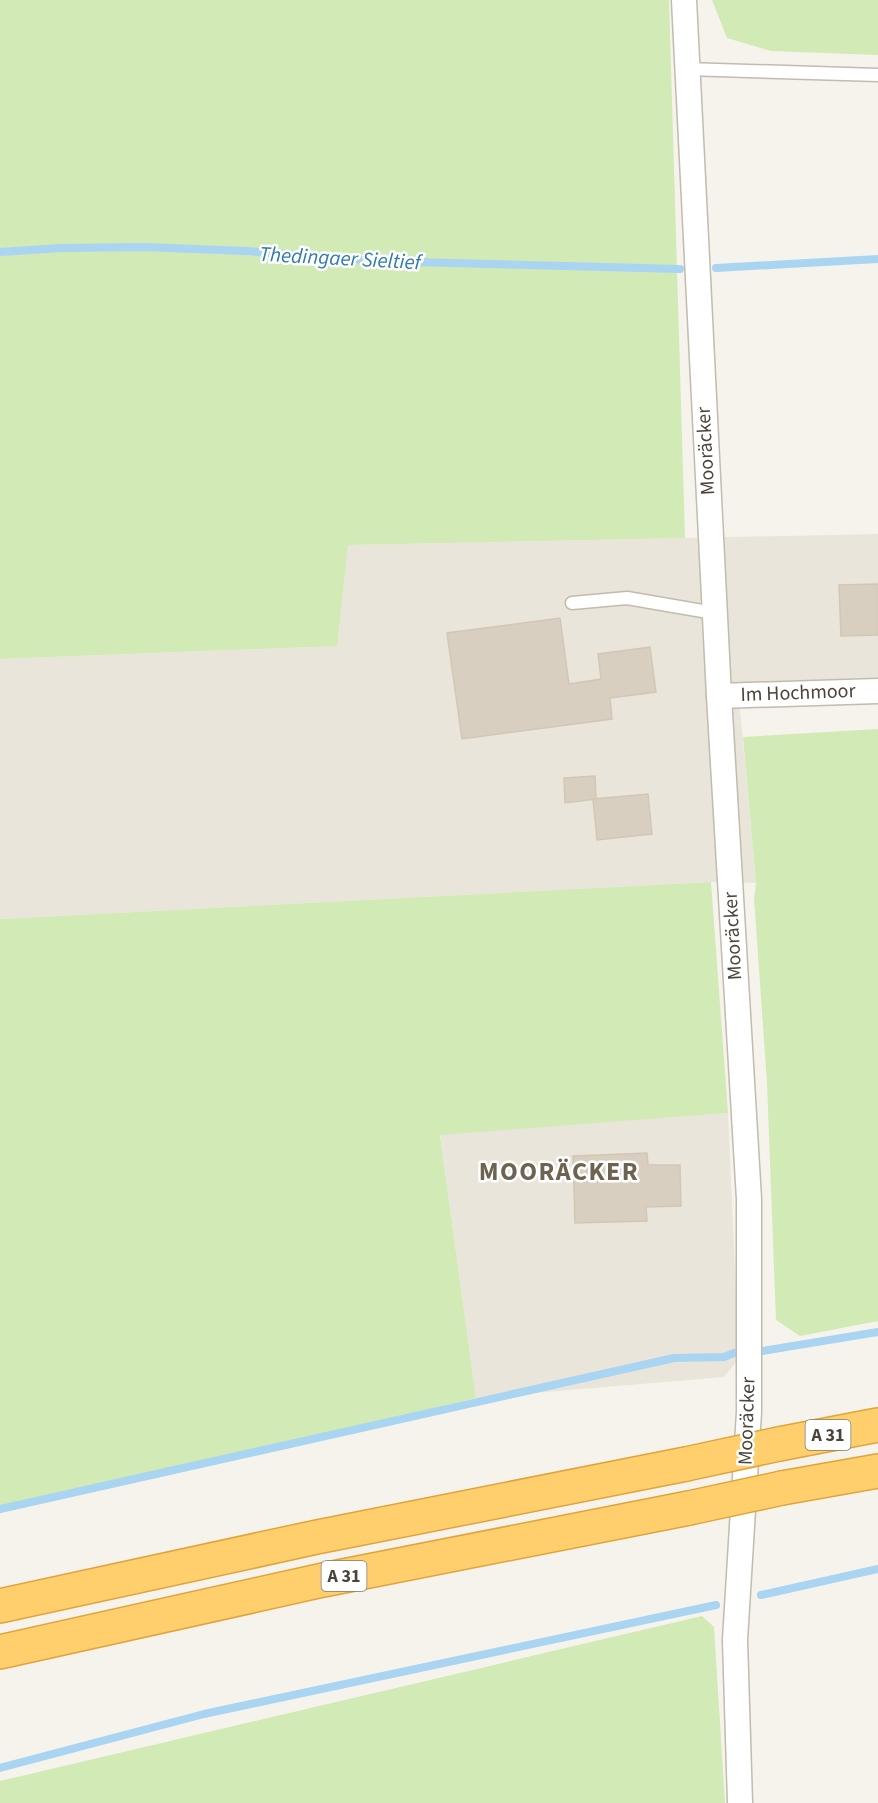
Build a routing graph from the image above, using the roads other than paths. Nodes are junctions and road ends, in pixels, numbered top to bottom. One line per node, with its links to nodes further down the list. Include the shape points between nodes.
1 (684, 0): 2 (street, Mooräcker)
2 (686, 69): 3 (lane); 5 (street, Mooräcker)
3 (878, 75)
4 (572, 603): 5 (lane, via 627,598)
5 (714, 613): 7 (street, Mooräcker)
6 (878, 691): 7 (street, Im Hochmoor)
7 (719, 696): 12 (street, Mooräcker, via 749,1199 748,1412 735,1640)
8 (878, 1425): 10 (highway, A 31, bridge, via 317,1537)
9 (878, 1471): 11 (highway, A 31, bridge, via 323,1580)
10 (0, 1606)
11 (0, 1652)
12 (740, 1803)

